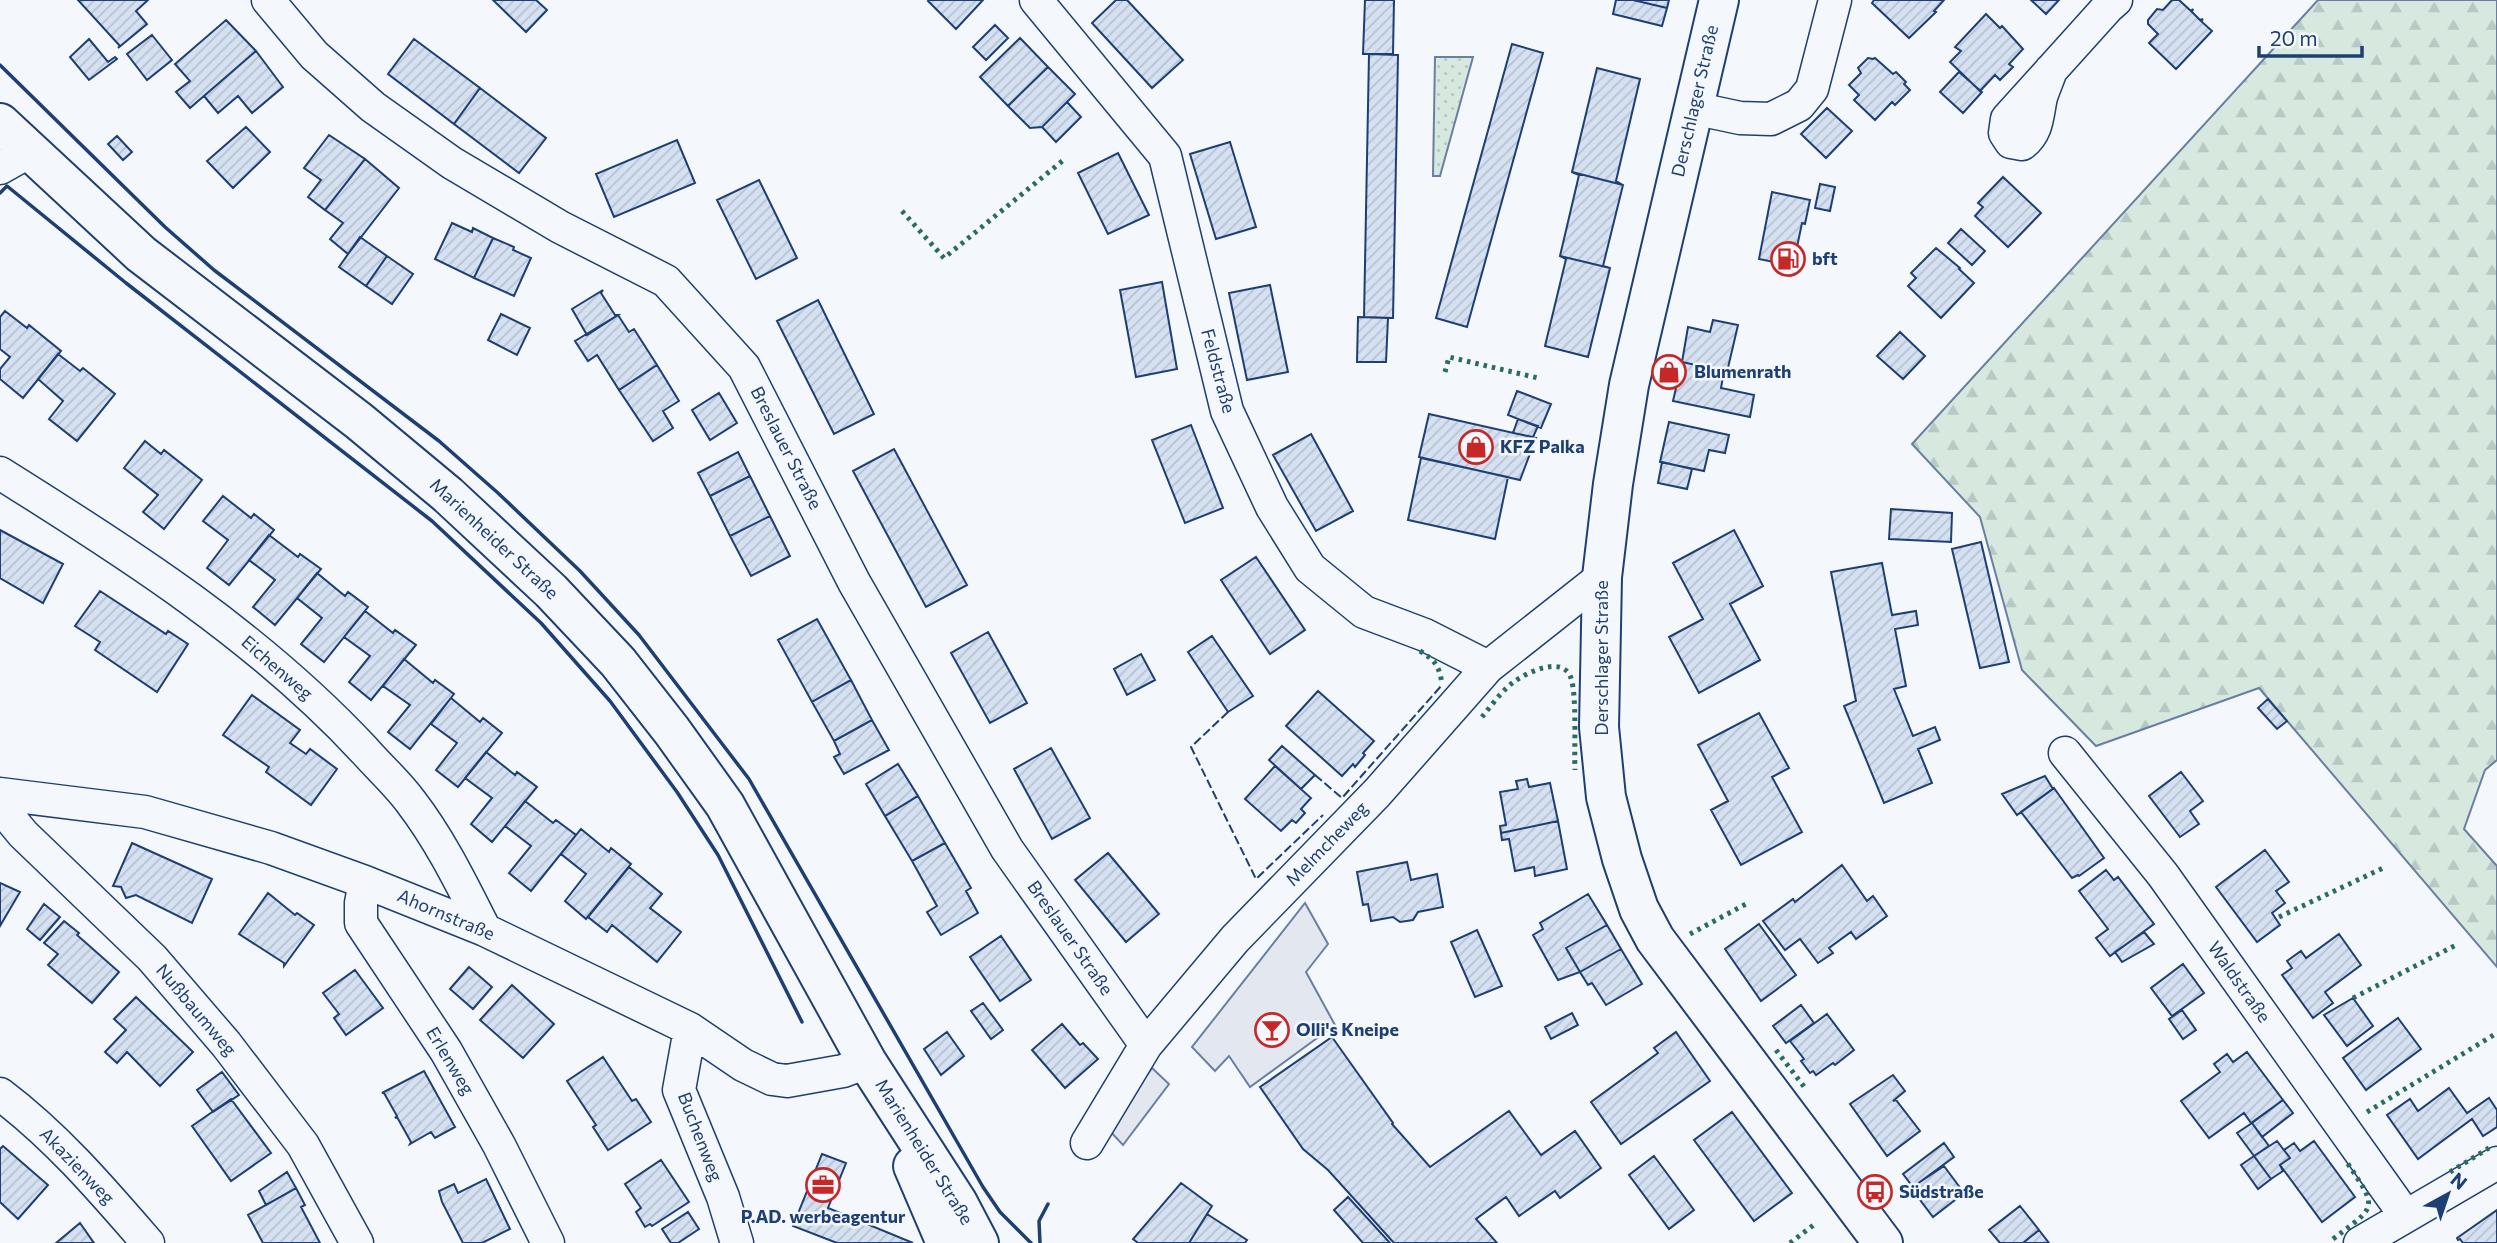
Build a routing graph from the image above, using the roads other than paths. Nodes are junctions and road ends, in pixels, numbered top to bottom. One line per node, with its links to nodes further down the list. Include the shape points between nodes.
1 (268, 0): 19 (street, Breslauer Straße, via 314,55 373,107 462,169 560,227 666,281 744,366 854,582 1007,849)
2 (1036, 0): 12 (street, Feldstraße, via 1165,156 1227,411 1272,507 1310,568 1364,612 1425,635)
3 (1719, 0): 7 (main road, Derschlager Straße)
4 (1835, 0): 7 (street, via 1812,89 1799,106 1771,119)
5 (2116, 0): 6 (street)
6 (2051, 70)
7 (1693, 108): 11 (main road, Derschlager Straße, via 1629,386)
8 (0, 123): 9 (main road, Marienheider Straße)
9 (15, 160): 20 (main road, Marienheider Straße, via 359,421 448,495 551,591 618,662 725,805)
10 (0, 473): 17 (street, Eichenweg, via 123,550 223,622 330,714 411,801)
11 (1602, 577): 12 (street, Melmcheweg); 31 (main road, Derschlager Straße, via 1599,727 1606,797 1639,909 1655,939)
12 (1488, 667): 19 (street, Melmcheweg, via 1377,793 1235,939)
13 (2065, 753): 24 (street, Waldstraße, via 2163,876)
14 (0, 794): 16 (street, Ahornstraße, via 145,813 271,848)
15 (0, 806): 26 (street, Nußbaumweg, via 23,834 152,958 226,1044 303,1145)
16 (365, 882): 17 (street, Ahornstraße); 27 (street, Erlenweg, via 361,923 446,1051)
17 (485, 930): 18 (street, Ahornstraße)
18 (690, 1029): 20 (street, Ahornstraße, via 772,1079 787,1081 843,1071); 28 (street, Buchenweg, via 679,1090)
19 (1146, 1045): 22 (street, Melmcheweg)
20 (867, 1062): 29 (main road, Marienheider Straße); 30 (main road, Marienheider Straße)
21 (0, 1094): 25 (street, Akazienweg, via 84,1169)
22 (1087, 1143)
23 (2497, 1163): 24 (street)
24 (2406, 1216): 32 (street)
25 (148, 1243)
26 (356, 1243)
27 (548, 1243)
28 (737, 1243)
29 (946, 1243)
30 (979, 1243)
31 (1883, 1243)
32 (2360, 1243)

